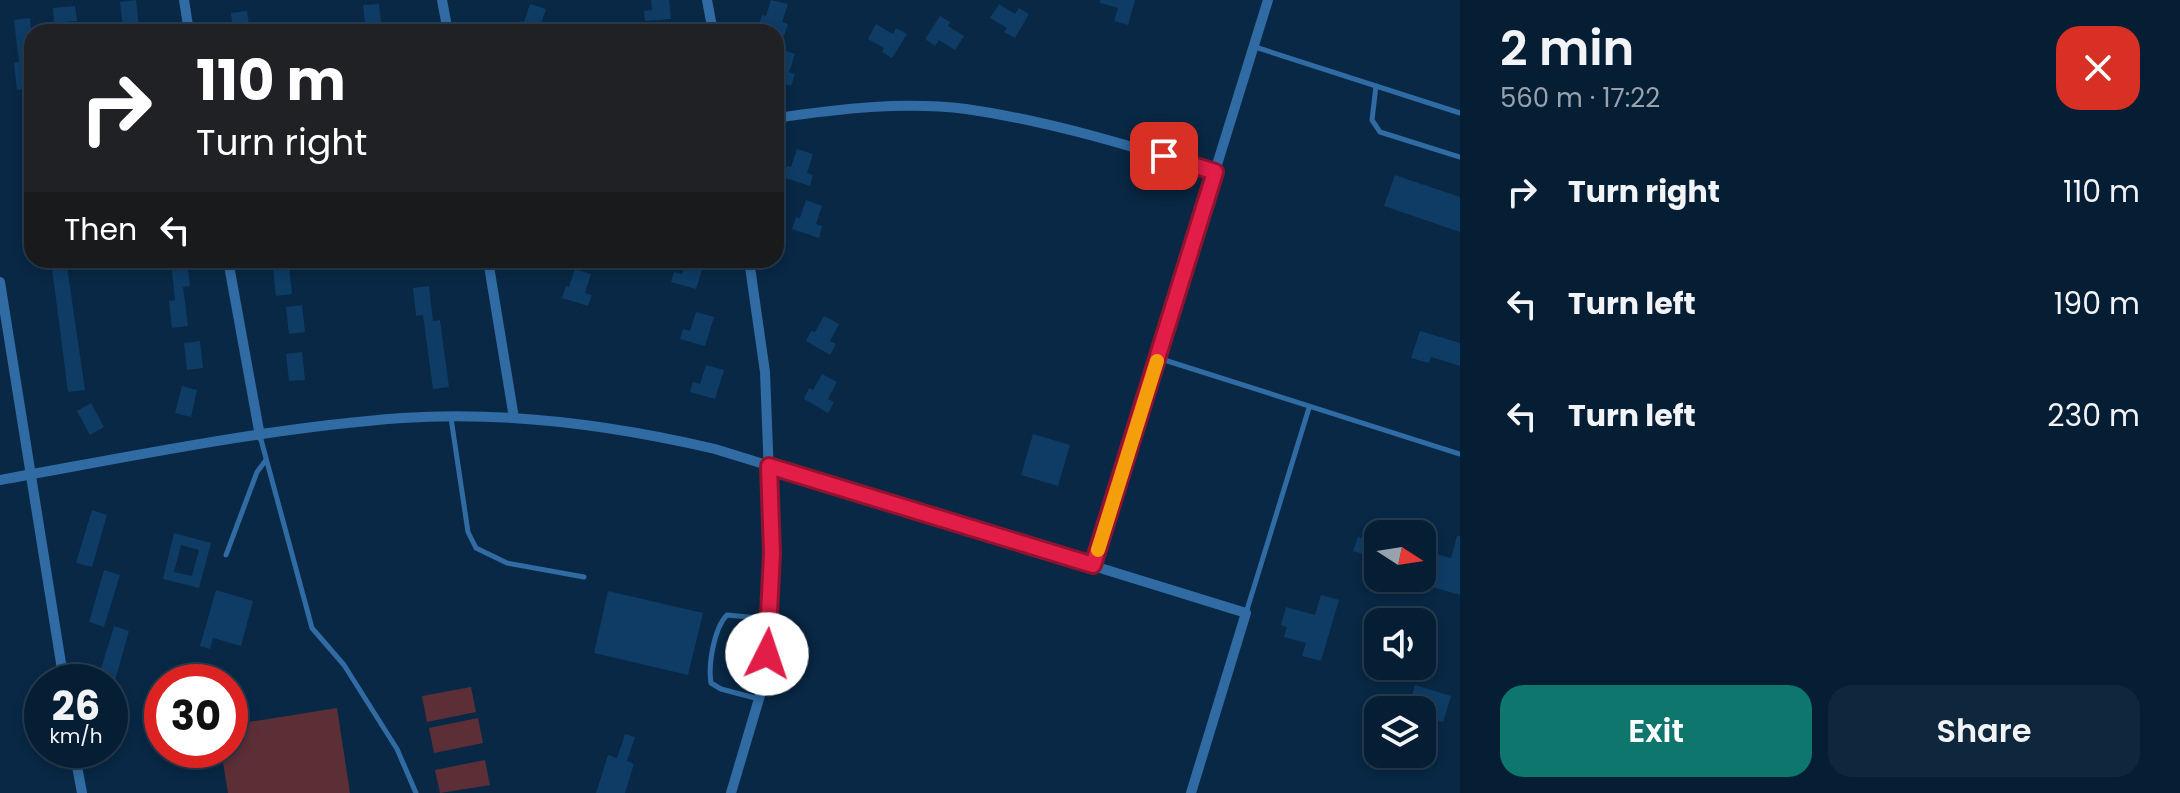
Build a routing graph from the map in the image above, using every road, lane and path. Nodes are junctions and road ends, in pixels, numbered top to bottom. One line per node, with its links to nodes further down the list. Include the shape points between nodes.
1 (184, 0): 5 (street)
2 (442, 0): 6 (street)
3 (707, 0): 7 (street)
4 (1268, 0): 8 (street)
5 (188, 24)
6 (446, 24)
7 (712, 24)
8 (1254, 46): 9 (lane); 13 (street)
9 (1376, 86): 10 (lane); 12 (lane, via 1372,120 1380,132)
10 (1460, 113)
11 (784, 117): 13 (street, via 870,107 964,109 1112,140)
12 (1460, 157)
13 (1215, 172): 18 (street)
14 (229, 268): 22 (street)
15 (489, 268): 21 (street)
16 (750, 268): 25 (street, via 765,372)
17 (0, 282): 26 (street)
18 (1158, 358): 19 (lane); 29 (street)
19 (1309, 408): 23 (lane); 31 (lane)
20 (451, 418): 21 (street); 22 (street, via 403,418); 30 (lane, via 468,532 476,548 507,563)
21 (514, 418): 25 (street, via 654,435)
22 (260, 436): 24 (lane); 26 (street)
23 (1460, 454)
24 (266, 459): 28 (lane); 37 (lane, via 312,628 344,665 397,749)
25 (769, 466): 29 (street); 32 (street)
26 (32, 474): 27 (street); 33 (street)
27 (0, 480)
28 (226, 555)
29 (1093, 565): 31 (street)
30 (584, 577)
31 (1246, 613): 39 (street)
32 (769, 619): 34 (street); 34 (lane, via 727,615 709,672 711,683 721,689)
33 (61, 664)
34 (759, 699): 38 (street)
35 (77, 768): 36 (street)
36 (82, 793)
37 (416, 793)
38 (731, 793)
39 (1191, 793)

